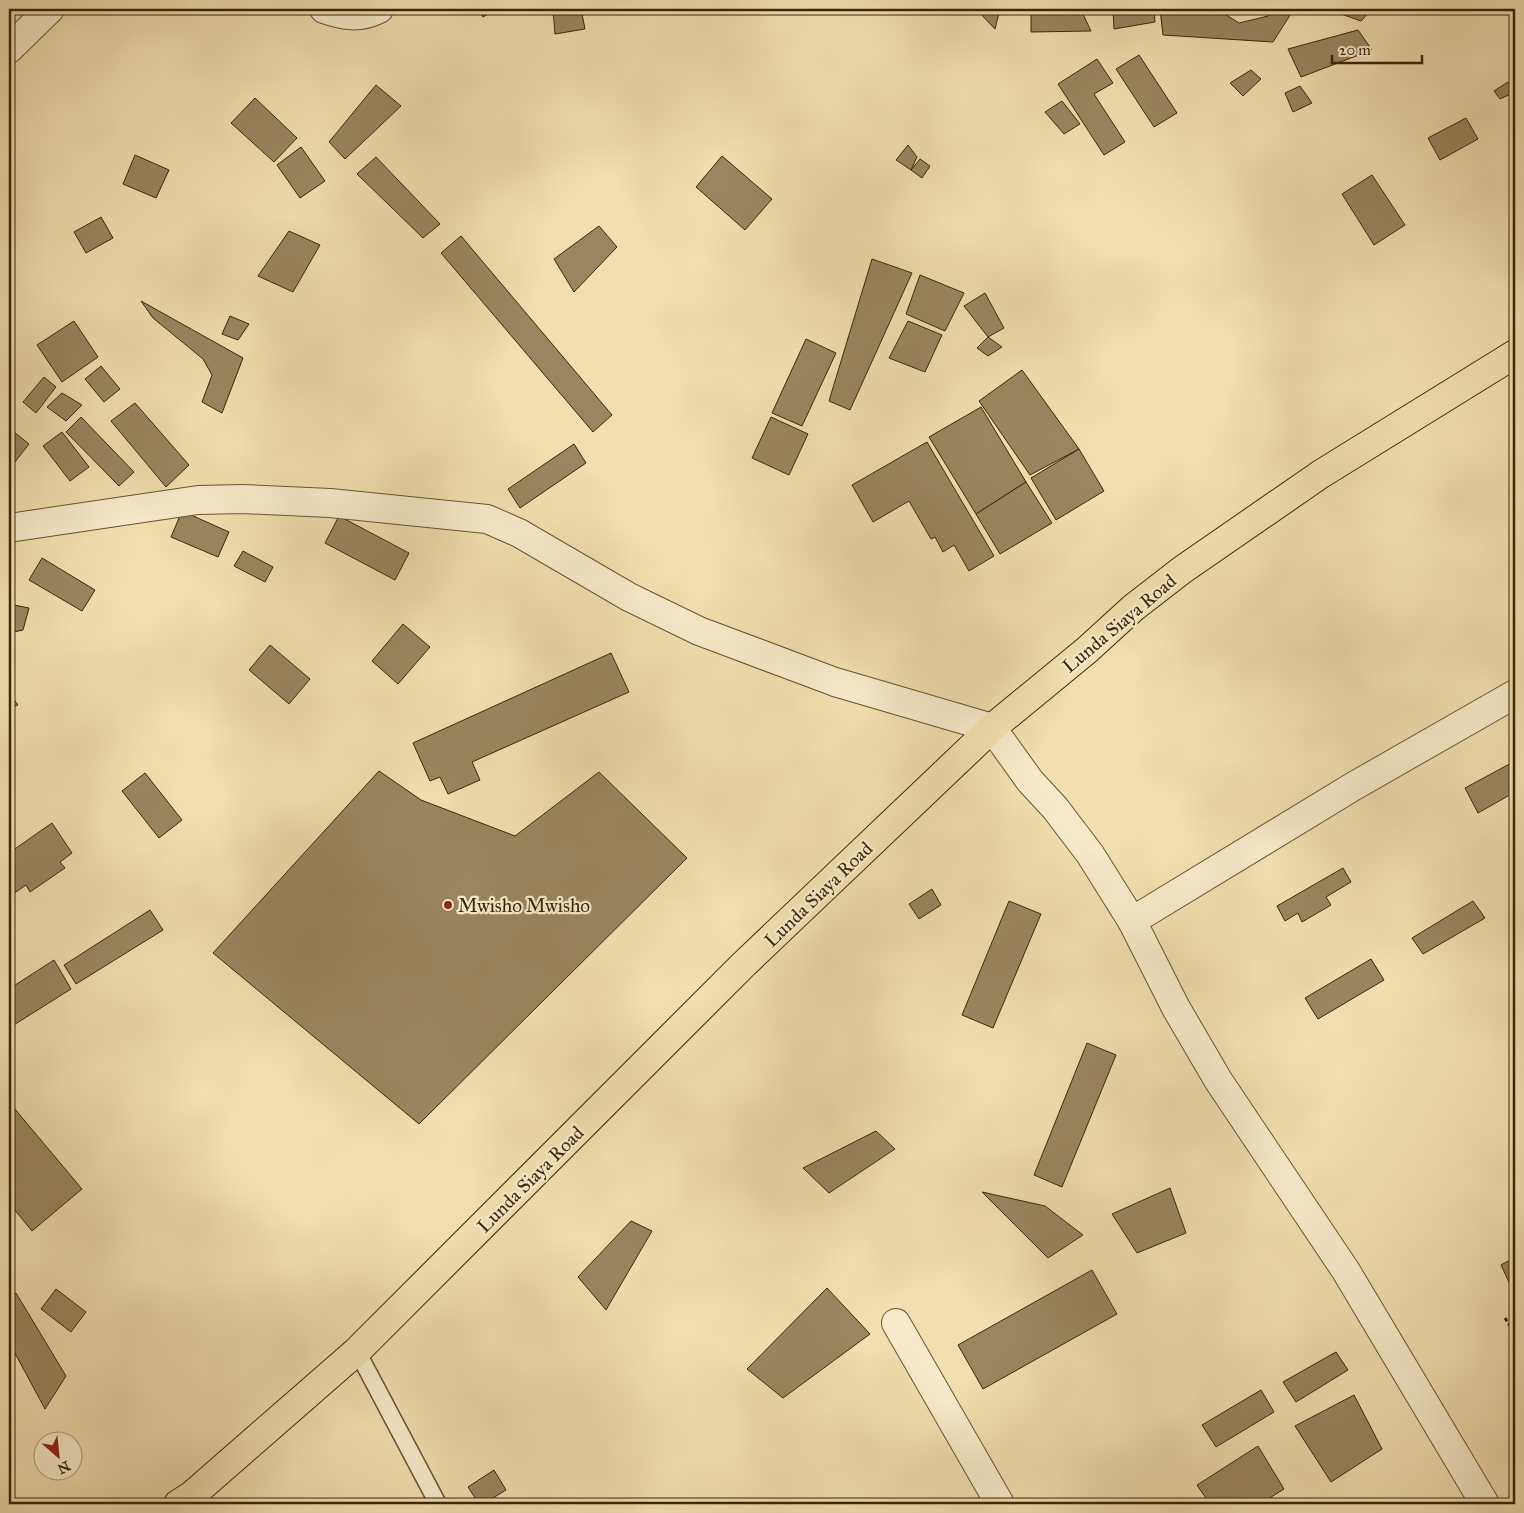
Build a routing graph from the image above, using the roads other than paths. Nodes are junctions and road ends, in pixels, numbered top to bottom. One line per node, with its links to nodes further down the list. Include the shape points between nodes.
1 (50, 9): 4 (street)
2 (324, 9): 3 (street, via 355,17)
3 (379, 9)
4 (9, 50)
5 (1515, 354): 8 (main road, Lunda Siaya Road, via 1321,474 1182,570)
6 (9, 528): 8 (street, via 198,500 242,499 330,503 487,519 519,533 629,597 699,631 835,682)
7 (1515, 694): 9 (street, via 1345,791)
8 (992, 728): 9 (street, via 1030,781 1090,854); 11 (main road, Lunda Siaya Road, via 743,965)
9 (1132, 922): 15 (street, via 1218,1080 1346,1271)
10 (896, 1323): 14 (street)
11 (357, 1351): 12 (main road, Lunda Siaya Road); 13 (lane)
12 (178, 1504)
13 (438, 1504)
14 (1000, 1504)
15 (1485, 1504)

